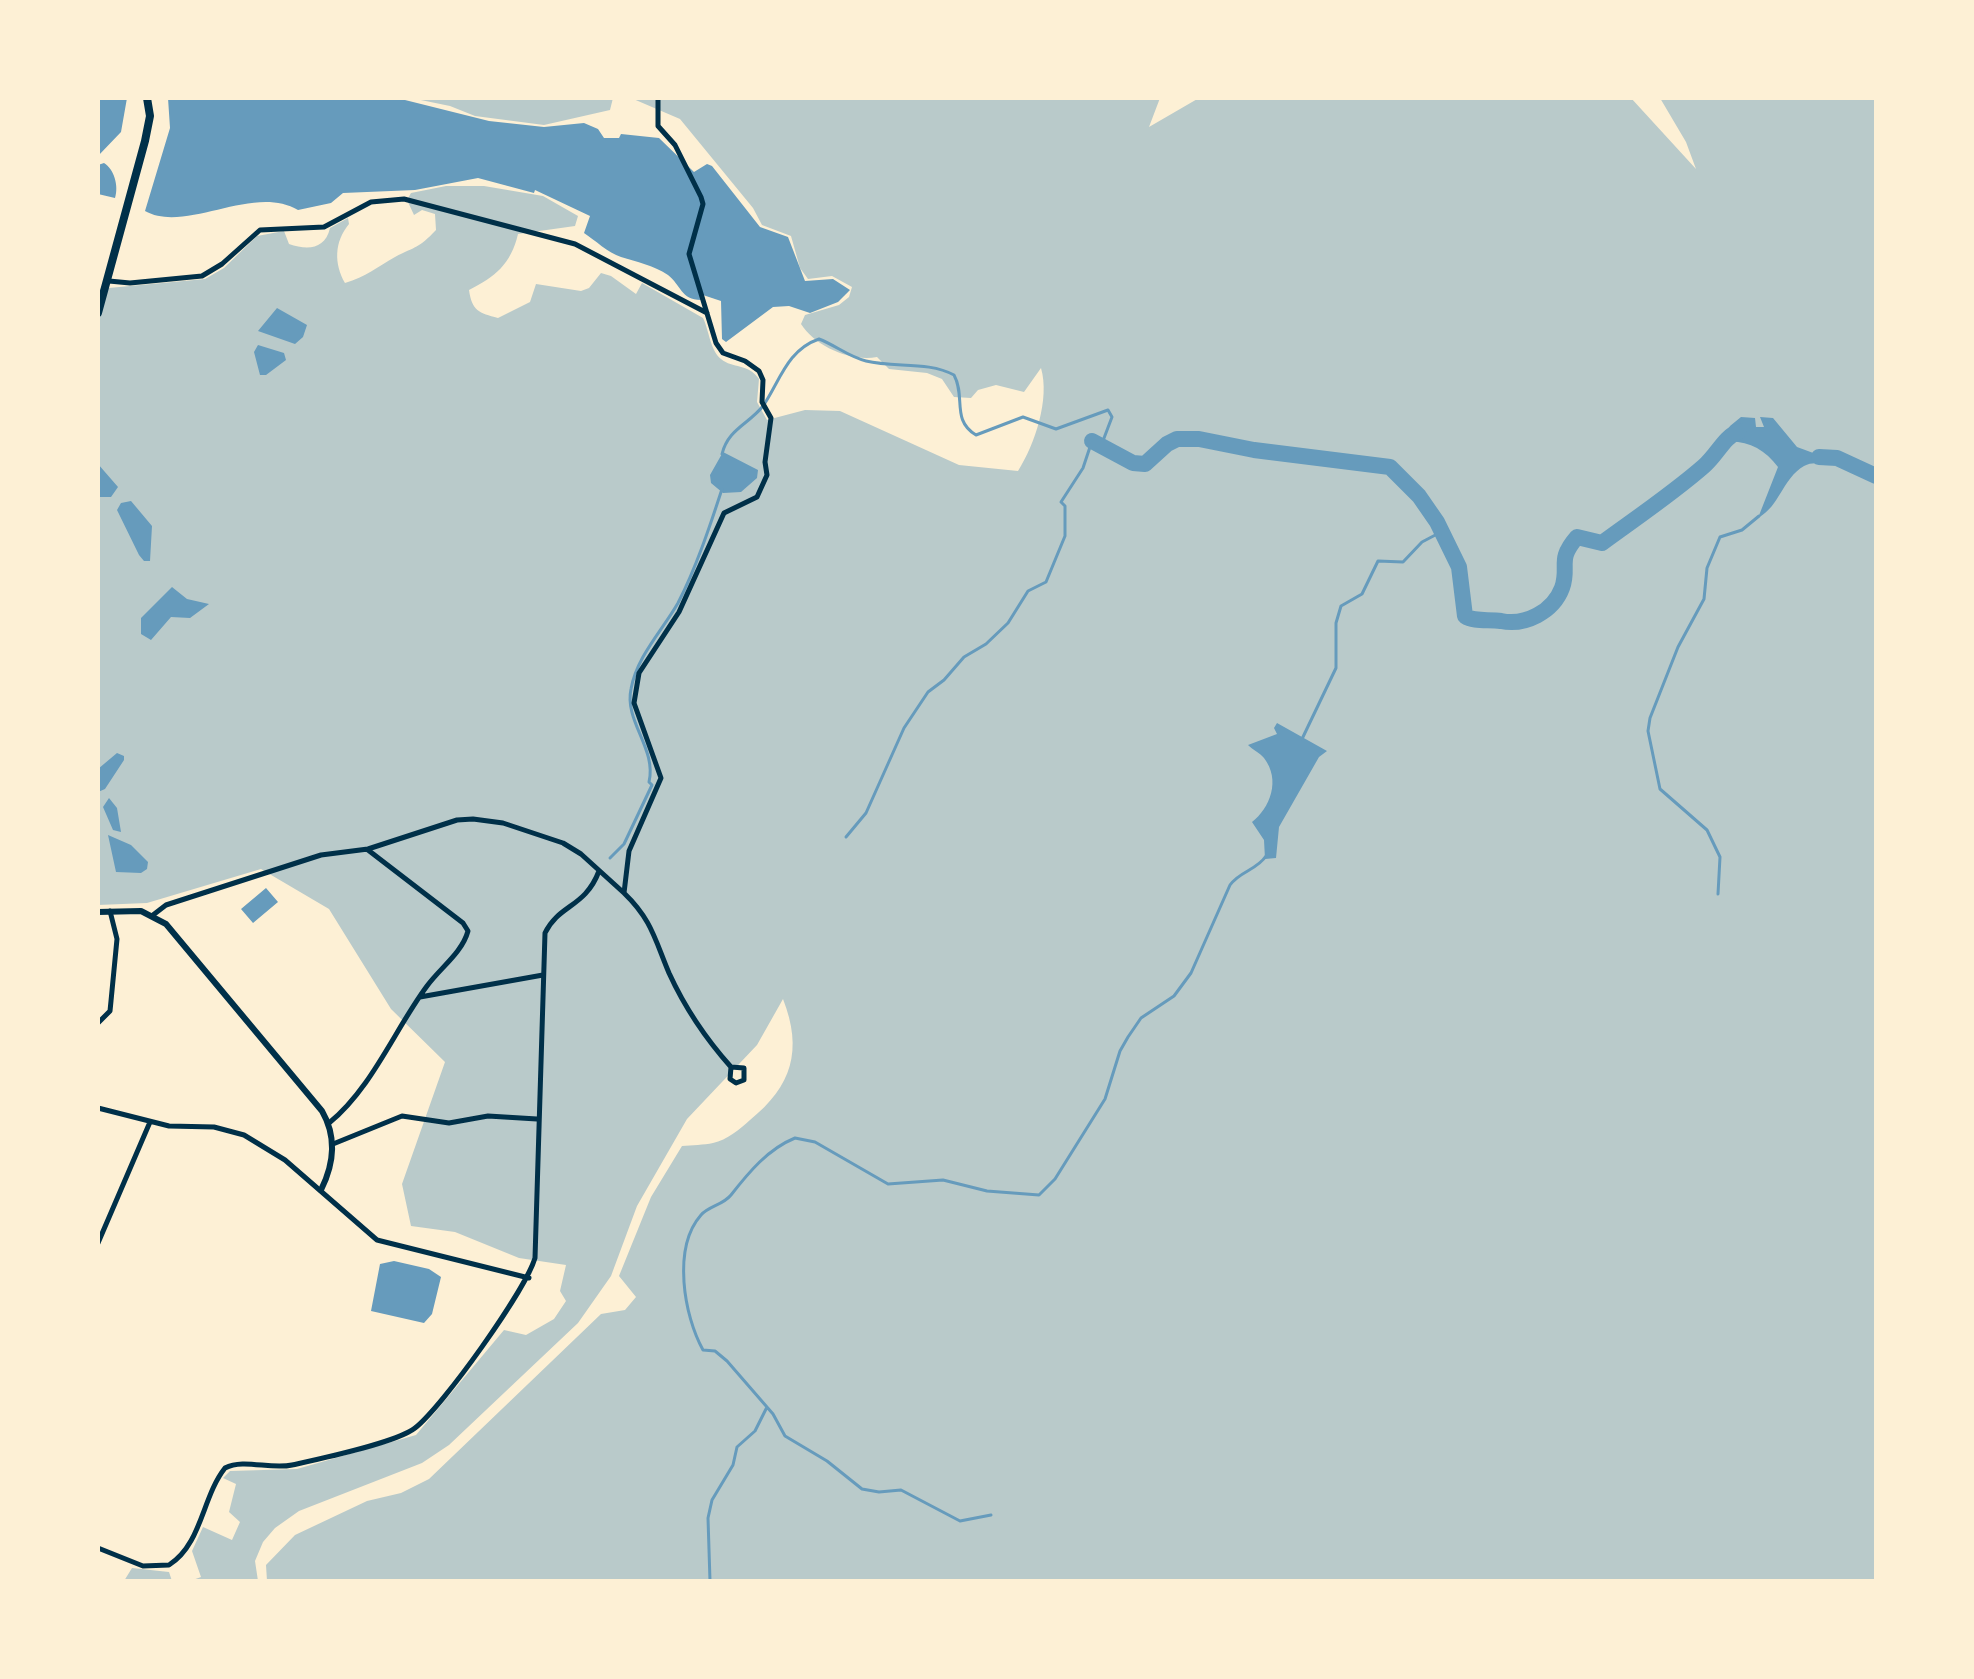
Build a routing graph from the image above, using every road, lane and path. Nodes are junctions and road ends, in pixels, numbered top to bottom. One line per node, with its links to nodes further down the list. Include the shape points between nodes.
1 (147, 98): 3 (main road, via 145,141)
2 (658, 98): 5 (street, via 658,126 703,204 689,254)
3 (109, 281): 4 (main road); 5 (street, via 202,276 260,230 324,227 371,202 404,199 575,244)
4 (98, 313)
5 (707, 313): 8 (street, via 723,353 745,361 763,380 762,402 771,418 767,475 757,497 724,513 718,522 679,612 639,673 634,703 661,778 629,851)
6 (368, 849): 7 (street, via 457,820 488,820 545,835 581,854); 11 (street, via 321,855 166,905); 13 (street, via 468,931)
7 (599, 871): 8 (street); 12 (street, via 586,896 551,920 545,933)
8 (624, 893): 15 (street, via 649,919 670,975 702,1034)
9 (110, 911): 10 (street); 11 (street); 14 (street, via 117,939 110,1011)
10 (98, 912)
11 (153, 915): 19 (street, via 204,968)
12 (543, 975): 13 (street); 17 (street)
13 (420, 997): 19 (street)
14 (98, 1023)
15 (731, 1067)
16 (98, 1108): 18 (street)
17 (537, 1119): 20 (street, via 488,1116 449,1123 402,1116); 23 (street, via 535,1258)
18 (150, 1122): 21 (street, via 244,1135); 22 (street)
19 (329, 1123): 20 (street)
20 (333, 1144): 21 (street)
21 (321, 1190): 23 (street, via 377,1240)
22 (98, 1243)
23 (529, 1278): 24 (street, via 414,1429 282,1467 225,1468 188,1549 169,1565 143,1566)
24 (98, 1548)

